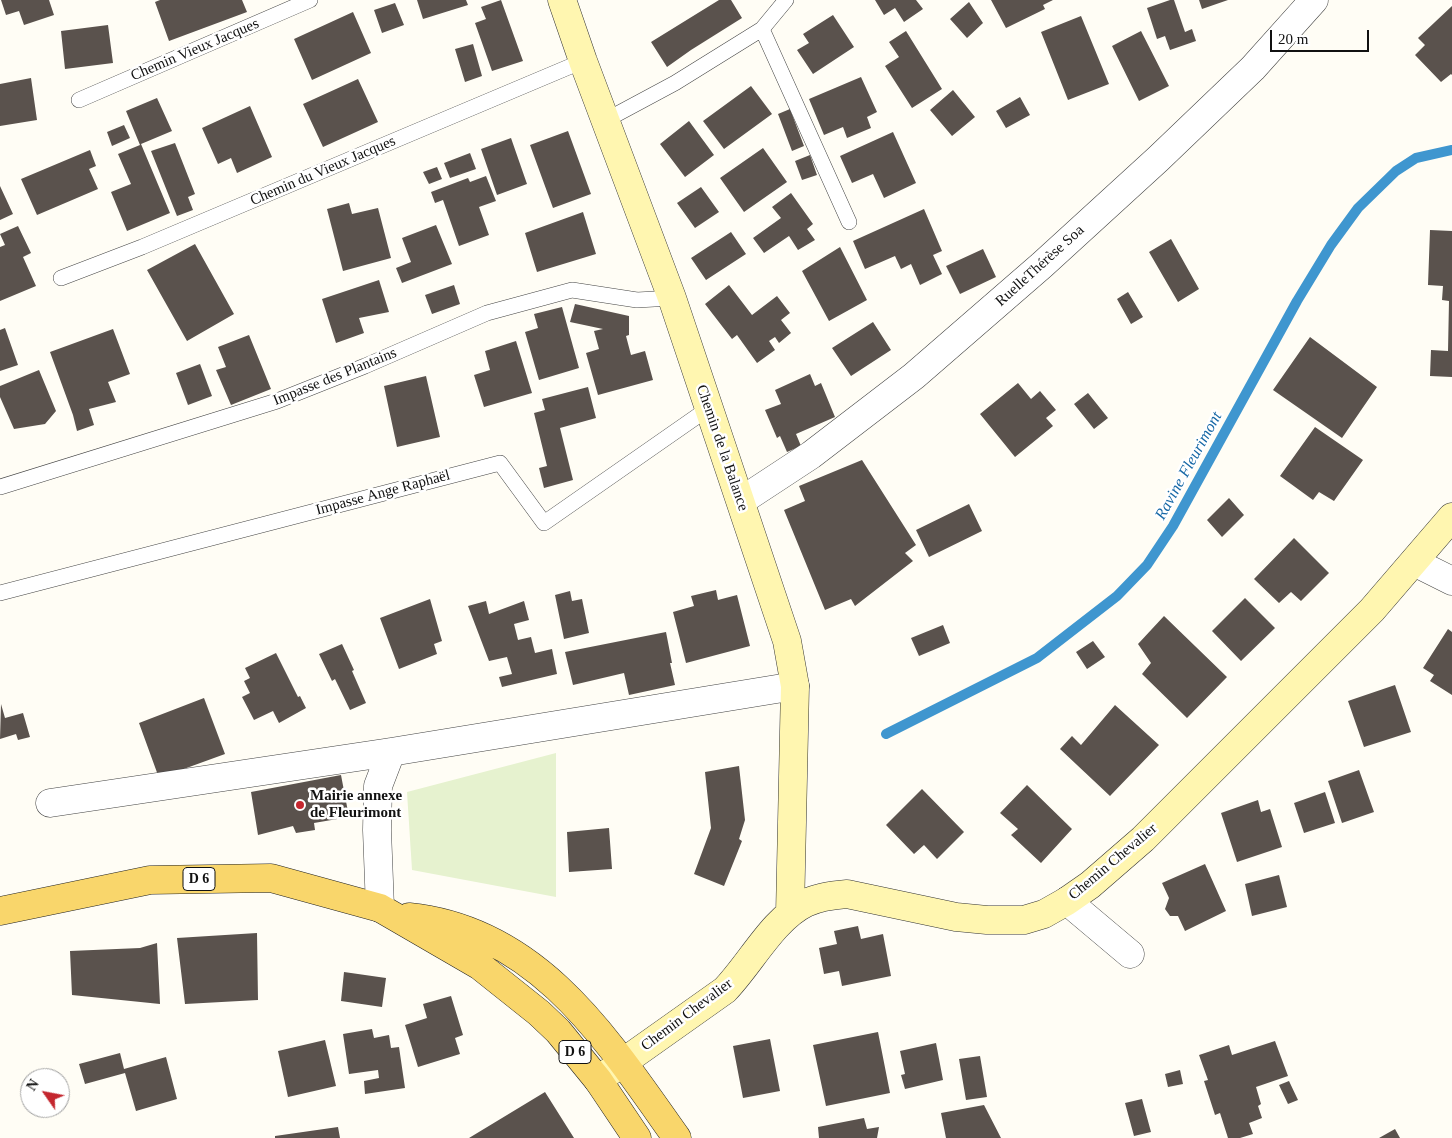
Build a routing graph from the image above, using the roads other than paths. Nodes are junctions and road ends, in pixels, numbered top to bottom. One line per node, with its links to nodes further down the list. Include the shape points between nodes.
1 (310, 0): 7 (lane, Chemin Vieux Jacques)
2 (562, 0): 6 (street, Chemin de la Balance)
3 (786, 0): 5 (lane)
4 (1314, 0): 14 (street, RuelleThérèse Soa, via 1253,68 1158,159 914,376 811,455)
5 (762, 29): 8 (lane, via 675,83); 9 (lane)
6 (583, 62): 8 (street, Chemin de la Balance); 10 (lane, Chemin du Vieux Jacques)
7 (80, 100)
8 (606, 120): 11 (street, Chemin de la Balance)
9 (849, 222)
10 (61, 278)
11 (672, 298): 12 (street, Chemin de la Balance); 13 (lane, Impasse des Plantains, via 637,300 572,290 487,313 277,402)
12 (709, 408): 14 (street, Chemin de la Balance); 18 (lane, Impasse Ange Raphaël, via 544,523 500,463)
13 (0, 488)
14 (740, 501): 19 (street, Chemin de la Balance, via 787,641)
15 (1452, 516): 16 (street, Chemin Chevalier)
16 (1414, 562): 17 (street); 22 (street, Chemin Chevalier, via 1372,610 1143,839)
17 (1452, 581)
18 (0, 593)
19 (795, 686): 20 (street); 25 (street, Chemin de la Balance)
20 (391, 752): 21 (street); 24 (street, via 378,786 377,830)
21 (50, 803)
22 (1067, 902): 25 (street, Chemin Chevalier, via 1024,920 987,920 956,917 847,894 807,902); 26 (street)
23 (0, 911): 24 (main road, D 6, via 150,880 271,878)
24 (387, 912): 27 (main road, D 6, via 433,919 464,928 517,954 563,991); 28 (main road, D 6, via 463,956 519,996 558,1031)
25 (790, 913): 27 (street, Chemin Chevalier, via 725,990)
26 (1130, 954)
27 (623, 1062): 28 (street, Chemin Chevalier); 30 (main road, D 6)
28 (598, 1080): 29 (main road, D 6)
29 (637, 1138)
30 (677, 1138)

